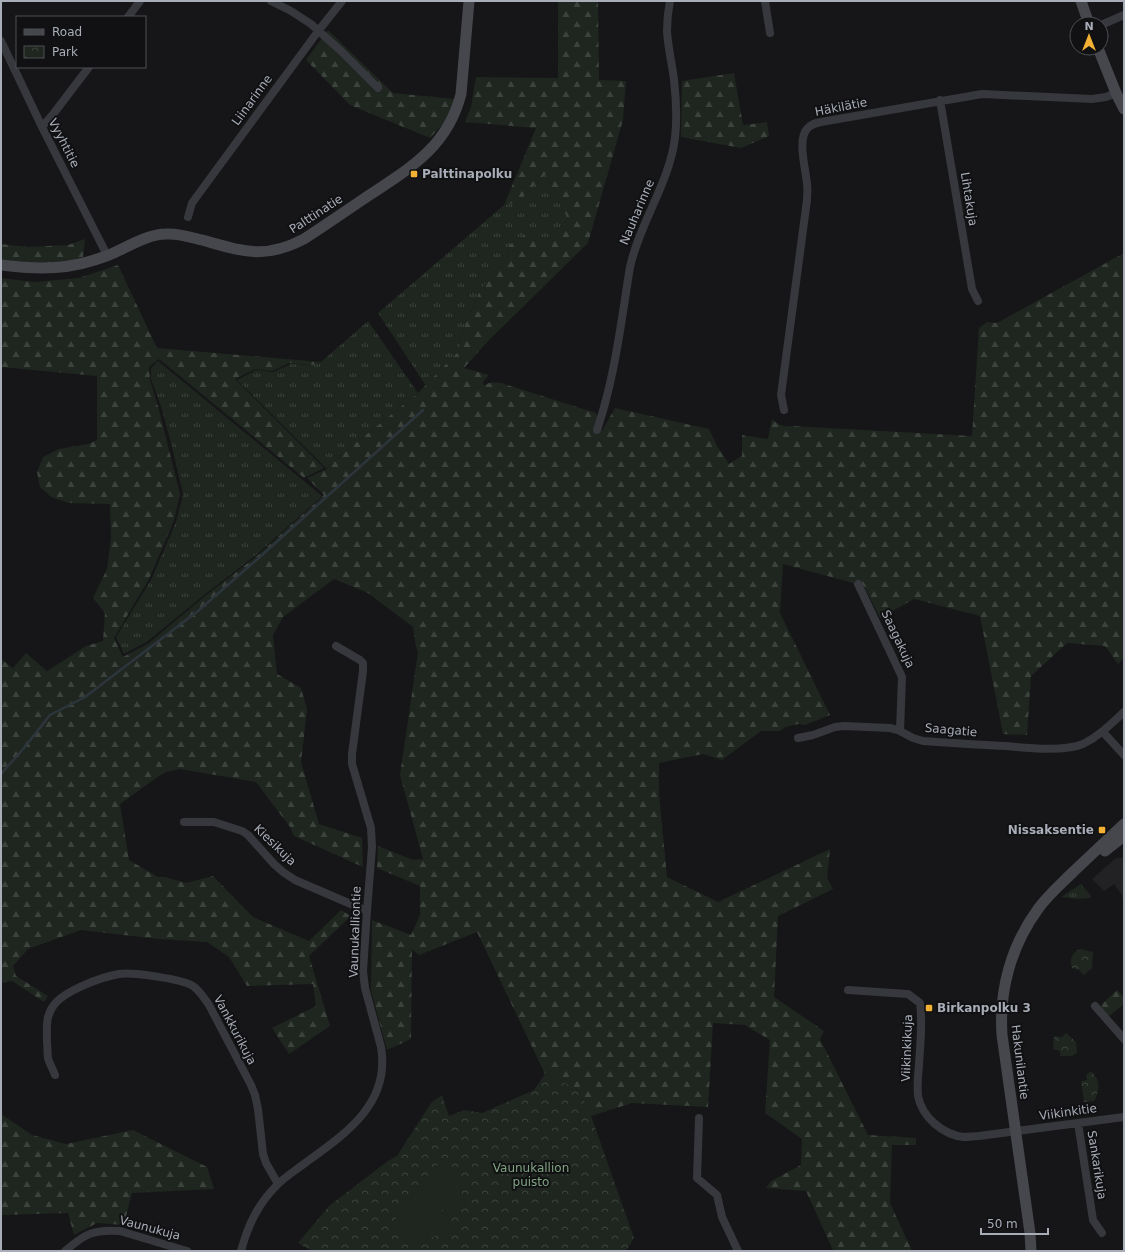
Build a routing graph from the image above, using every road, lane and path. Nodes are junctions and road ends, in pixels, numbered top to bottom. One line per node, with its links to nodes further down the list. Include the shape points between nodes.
1 (140, 1): 8 (street)
2 (271, 1): 12 (street)
3 (342, 1): 12 (street, Liinarinne)
4 (469, 1): 23 (street, Palttinatie, via 458,106 443,136 417,163 317,231 284,248 253,253 176,234 164,234 147,238)
5 (670, 1): 27 (street, Nauharinne, via 667,30 676,119 673,149 660,190 632,254 615,360)
6 (765, 1): 13 (street)
7 (1081, 1): 9 (street)
8 (129, 16)
9 (1086, 16)
10 (1124, 16): 11 (street)
11 (1109, 22)
12 (319, 30): 17 (street); 22 (street, Liinarinne, via 192,203)
13 (770, 33)
14 (1, 41): 21 (street, Vyyhtitie)
15 (1101, 56): 18 (street)
16 (88, 68): 21 (street)
17 (378, 88)
18 (1116, 92): 19 (street, Häkilätie, via 1092,99 982,94); 20 (street)
19 (940, 100): 25 (street, Lihtakuja, via 972,289); 26 (street, Häkilätie, via 821,122 806,129 802,149 807,200 781,395)
20 (1124, 109)
21 (42, 127): 23 (street, Vyyhtitie)
22 (188, 217)
23 (108, 255): 24 (street, Palttinatie, via 76,266 58,268)
24 (1, 265)
25 (978, 301)
26 (784, 410)
27 (597, 430)
28 (858, 584): 31 (street, Saagakuja, via 902,677)
29 (336, 646): 39 (street, Vaunukalliontie, via 363,663 352,764 371,828 372,847)
30 (1124, 712): 32 (street, Saagatie)
31 (900, 731): 32 (street, Saagatie, via 923,741 1056,748 1082,744); 33 (street, Saagatie, via 890,728 844,726)
32 (1103, 732): 34 (street)
33 (798, 738)
34 (1124, 755)
35 (184, 822): 39 (street, Kiesikuja, via 214,822 242,831 274,864 295,880)
36 (1124, 824): 38 (street, Hakunilantie)
37 (1124, 836): 38 (street, Hakunilantie)
38 (1055, 889): 47 (street, Hakunilantie, via 1038,909 1021,937 1012,958 1003,992 1002,1035)
39 (366, 911): 48 (street, Vaunukalliontie, via 363,971 365,988 382,1047 383,1070 380,1082 376,1094 358,1121 344,1135)
40 (848, 990): 47 (street, Viikinkikuja, via 908,994 920,1003 922,1020 918,1097 930,1120 940,1128 963,1137)
41 (1096, 1006): 42 (street)
42 (1124, 1039)
43 (55, 1075): 48 (street, Vankkurikuja, via 48,1058 47,1022 54,1004 66,994 94,981 119,974 177,980 192,986 209,1004 251,1085 258,1109 263,1154)
44 (1124, 1117): 46 (street, Viikinkitie)
45 (699, 1118): 53 (street, via 697,1178 717,1195 722,1217)
46 (1078, 1123): 47 (street, Viikinkitie); 49 (street, Sankarikuja, via 1093,1220)
47 (1016, 1131): 54 (street, Hakunilantie)
48 (278, 1184): 52 (street, Vaunukalliontie, via 251,1220)
49 (1102, 1233)
50 (65, 1251): 51 (street, Vaunukuja, via 92,1232 108,1230 120,1231)
51 (187, 1251)
52 (241, 1251)
53 (738, 1251)
54 (1031, 1251)

